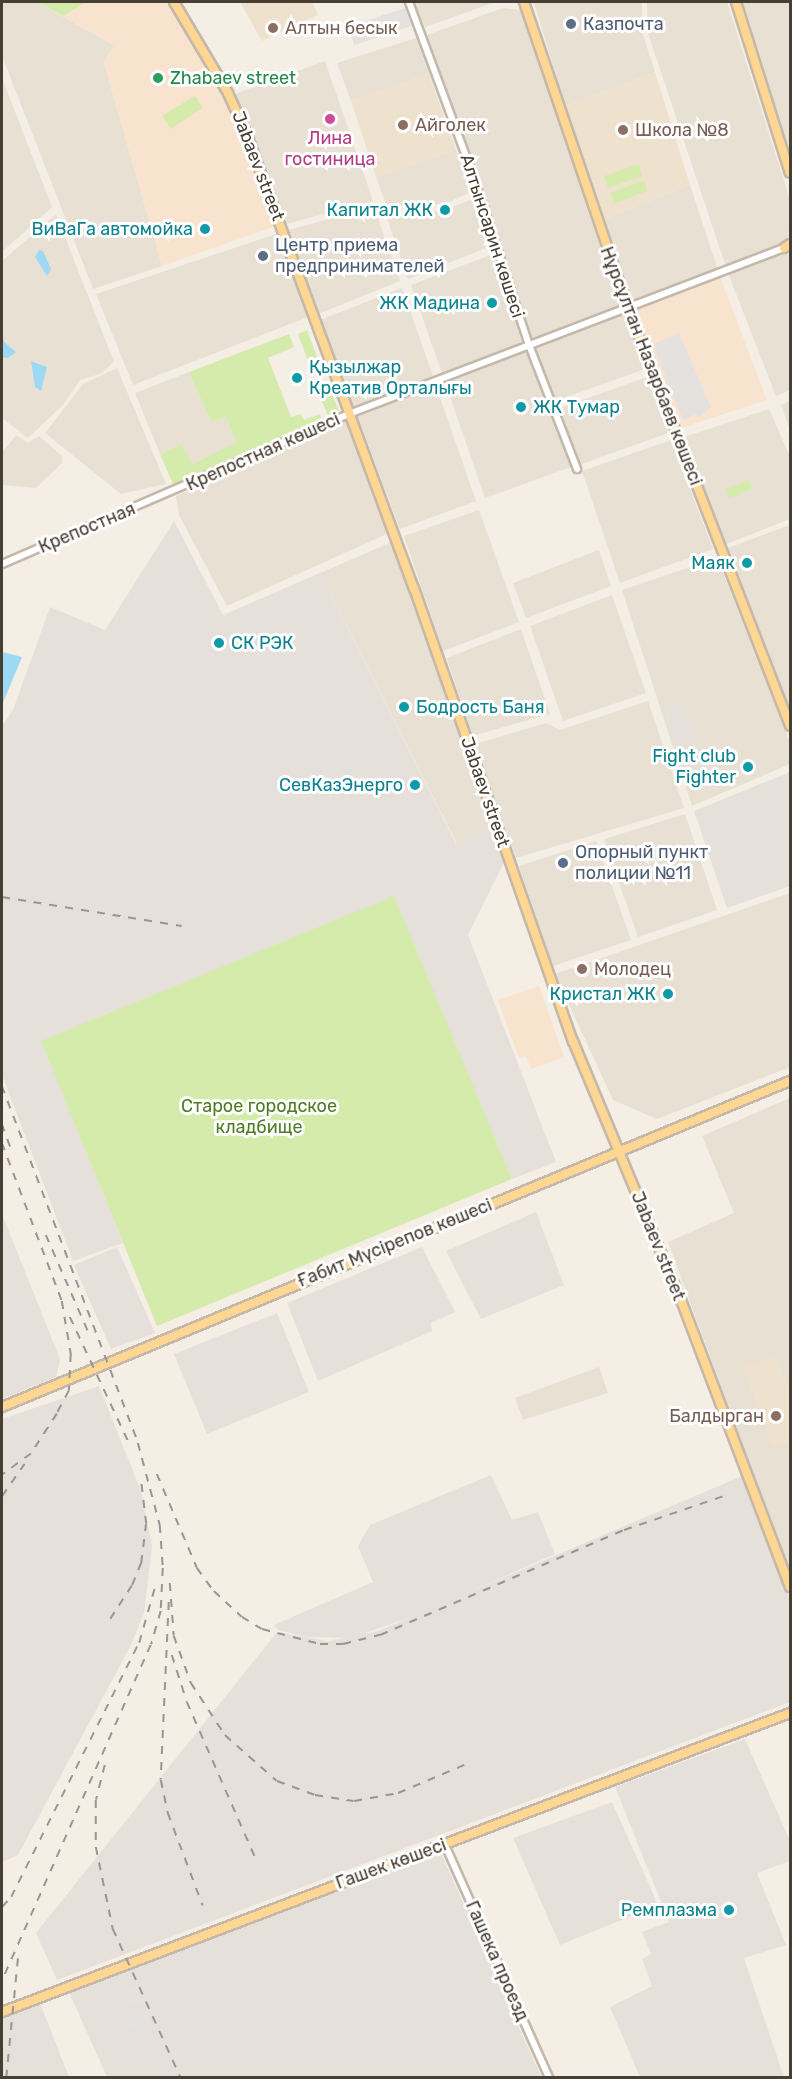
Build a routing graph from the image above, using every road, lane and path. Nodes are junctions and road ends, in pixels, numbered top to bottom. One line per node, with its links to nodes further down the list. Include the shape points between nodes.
1 (174, 2): 9 (main road, Jabaev street, via 241,119)
2 (409, 2): 8 (street, Алтынсарин көшесі, via 474,178)
3 (524, 2): 7 (main road, Нұрсұлтан Назарбаев көшесі)
4 (736, 2): 5 (main road)
5 (790, 173)
6 (789, 247): 7 (street, Крепостная көшесі)
7 (628, 308): 8 (street, Крепостная көшесі); 13 (main road, Нұрсұлтан Назарбаев көшесі)
8 (529, 345): 9 (street, Крепостная көшесі); 10 (street, Алтынсарин көшесі)
9 (349, 414): 11 (street, Крепостная көшесі); 15 (main road, Jabaev street, via 548,972)
10 (577, 469)
11 (172, 492): 12 (street, Крепостная)
12 (2, 564)
13 (790, 726)
14 (790, 1081): 15 (main road, Ғабит Мүсірепов көшесі)
15 (619, 1152): 16 (main road, Ғабит Мүсірепов көшесі); 17 (main road, Jabaev street, via 681,1300)
16 (2, 1407)
17 (790, 1587)
18 (790, 1711): 19 (main road, Гашек көшесі)
19 (445, 1845): 20 (main road, Гашек көшесі); 21 (street, Гашека проезд)
20 (2, 2012)
21 (549, 2078)

